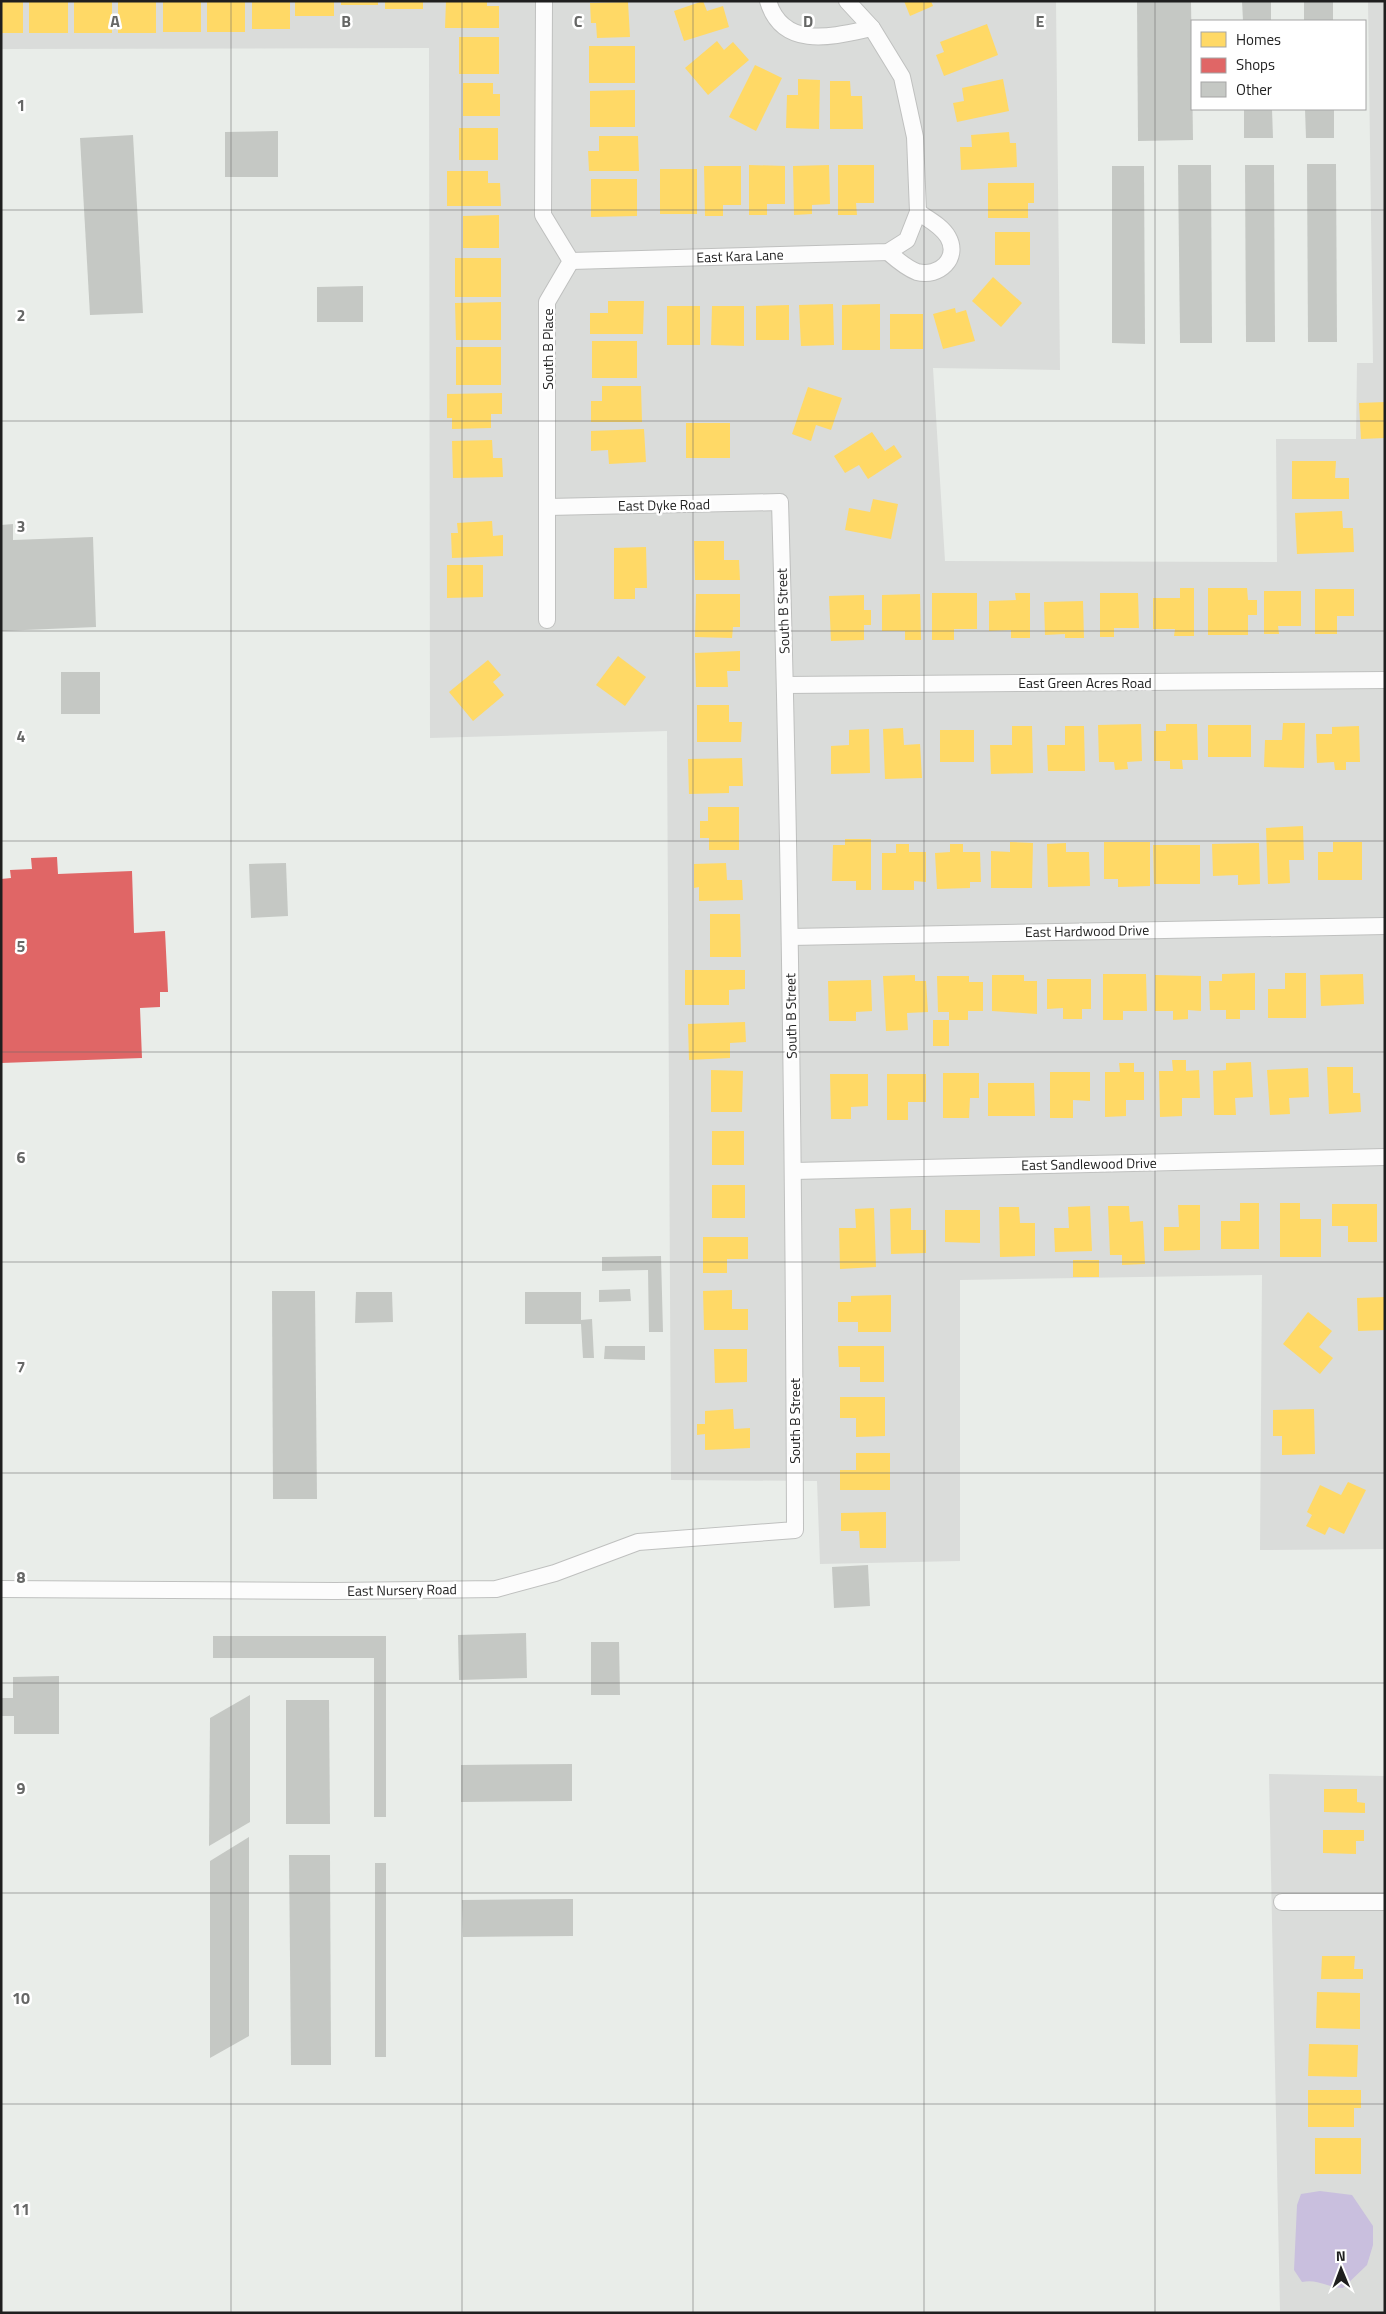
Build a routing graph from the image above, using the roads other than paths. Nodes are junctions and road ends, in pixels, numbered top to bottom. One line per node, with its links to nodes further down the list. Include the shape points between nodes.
1 (544, 1): 7 (street, via 543,215)
2 (768, 1): 4 (street, via 778,20 796,34 809,38)
3 (848, 1): 4 (street)
4 (872, 28): 5 (street, via 902,77 915,136)
5 (918, 212): 6 (street, via 906,240); 6 (street, via 948,236 952,247 950,260 942,269 931,273 917,272)
6 (888, 252): 7 (street, East Kara Lane)
7 (570, 261): 9 (street, South B Place, via 547,302)
8 (780, 502): 9 (street, East Dyke Road); 12 (street, South B Street)
9 (548, 507): 10 (street, South B Place)
10 (547, 620)
11 (1385, 680): 12 (street, East Green Acres Road)
12 (786, 685): 14 (street, South B Street)
13 (1385, 926): 14 (street, East Hardwood Drive)
14 (790, 937): 16 (street, South B Street)
15 (1385, 1157): 16 (street, East Sandlewood Drive)
16 (794, 1171): 17 (street, South B Street)
17 (795, 1530): 18 (street, East Nursery Road, via 638,1542 555,1573 496,1589 336,1592)
18 (1, 1589)
19 (1282, 1902): 20 (street)
20 (1385, 1902)

